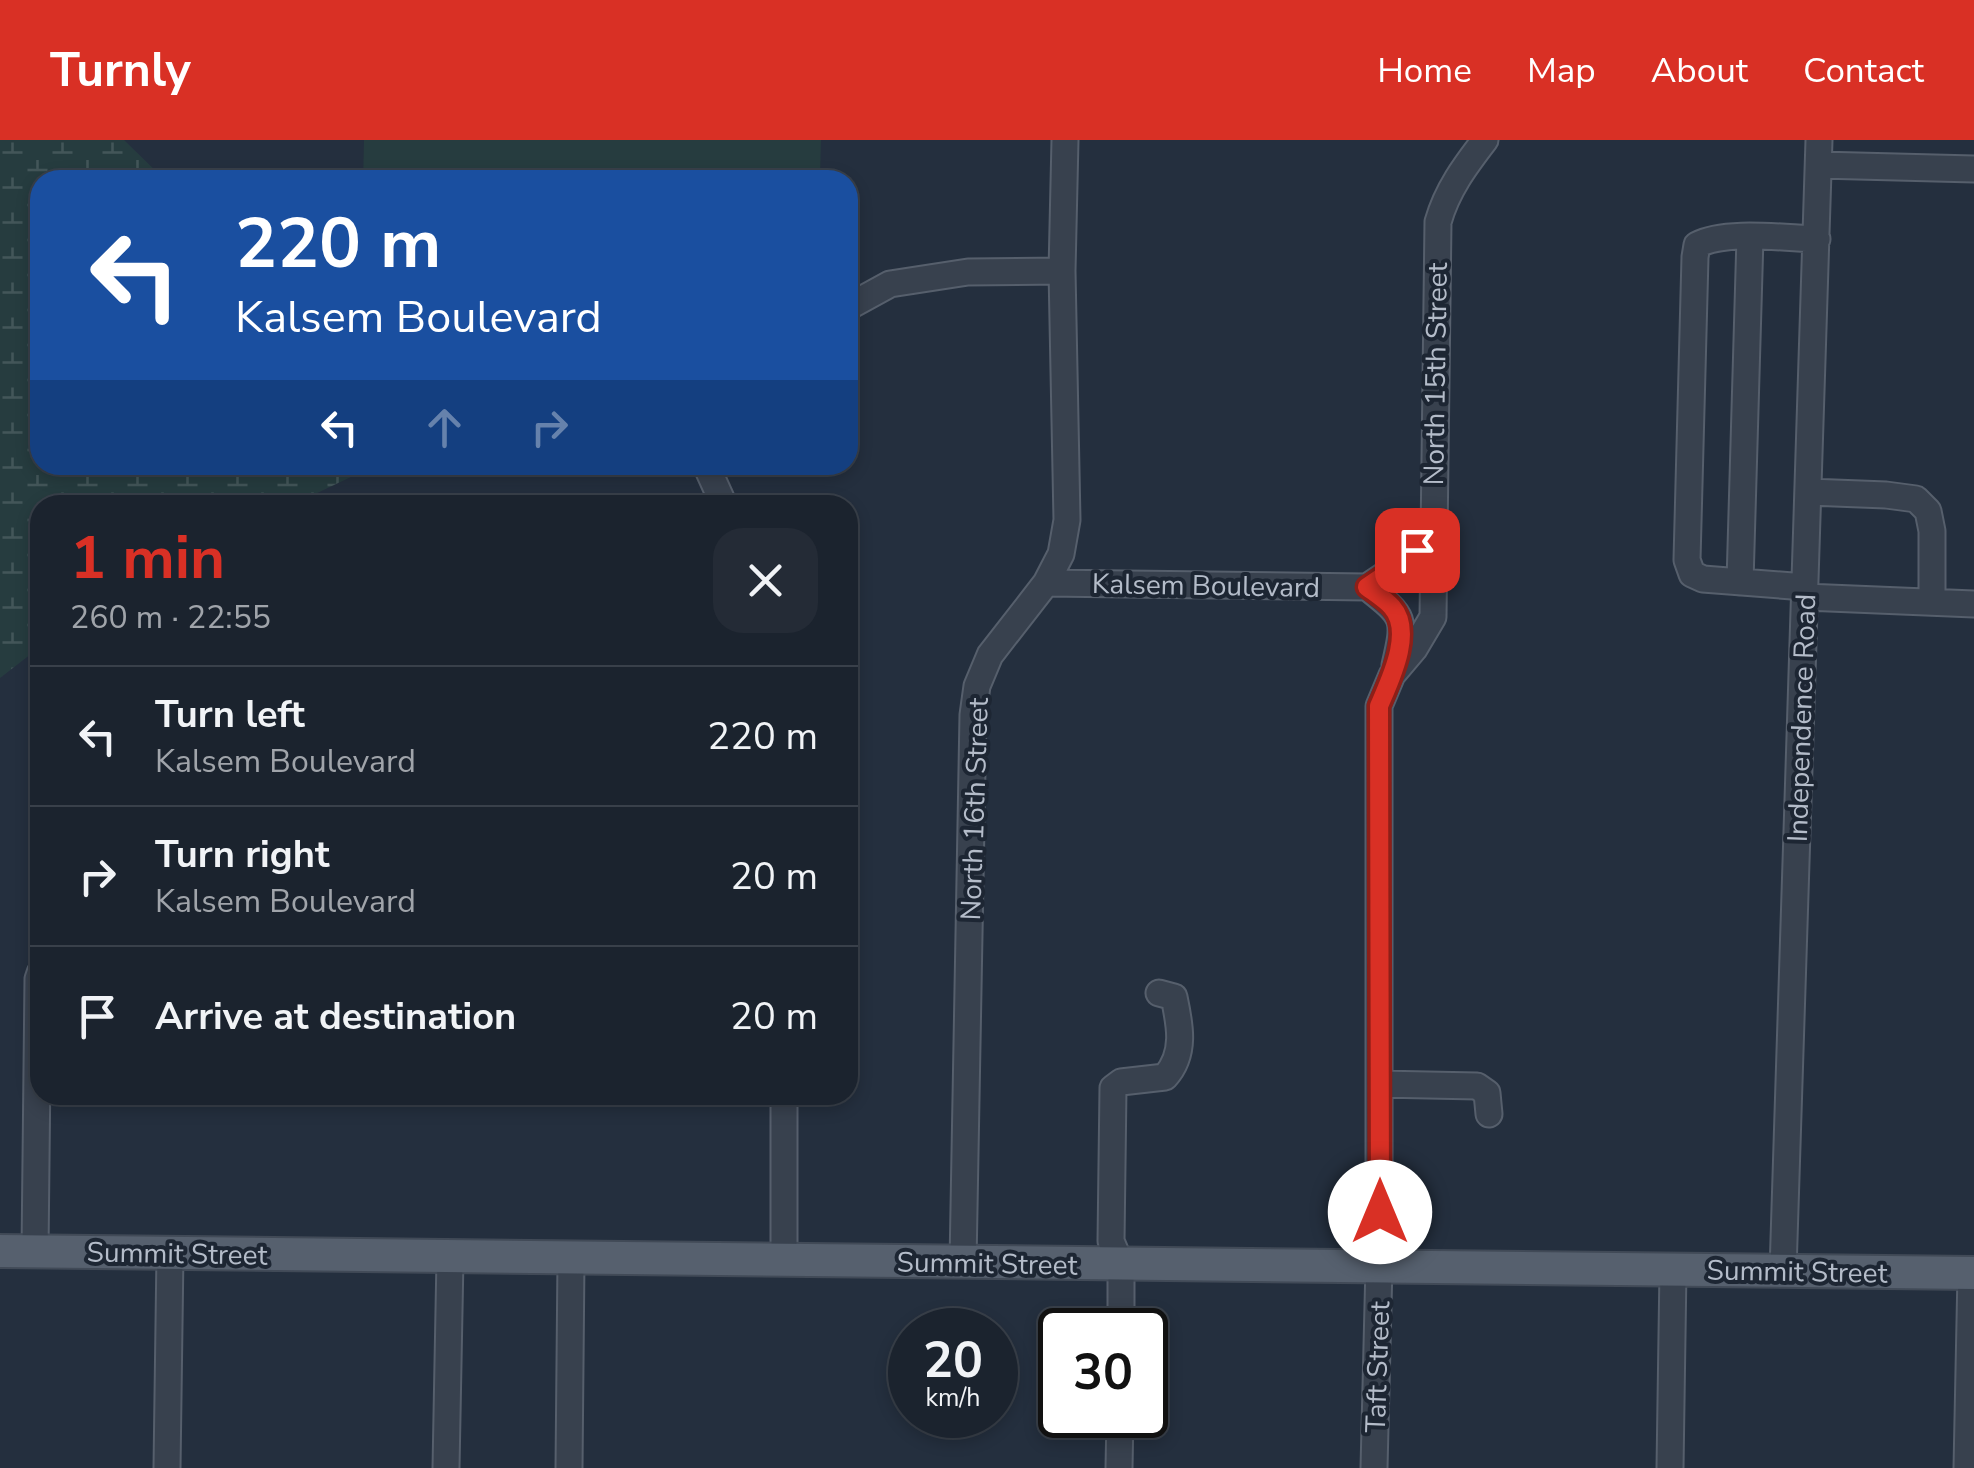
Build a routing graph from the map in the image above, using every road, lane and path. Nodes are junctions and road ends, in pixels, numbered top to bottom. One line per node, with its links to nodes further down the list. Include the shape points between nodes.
1 (1065, 140): 7 (street, North 16th Street)
2 (1485, 140): 10 (street, North 15th Street, via 1460,172 1438,222)
3 (1819, 152): 4 (street); 6 (street, Independence Road)
4 (1974, 168)
5 (1750, 237): 6 (street); 11 (street); 11 (street, via 1709,239 1697,245 1694,257 1688,560 1692,574 1703,579)
6 (1817, 239): 9 (street, Independence Road)
7 (1062, 271): 8 (street, via 968,272 890,284); 12 (street, North 16th Street, via 1067,520 1061,554)
8 (858, 302)
9 (1809, 492): 14 (street, Independence Road); 15 (street, via 1916,499 1928,512 1932,532)
10 (1432, 536): 13 (street); 17 (street, North 15th Street, via 1432,617)
11 (1740, 582): 14 (street)
12 (1046, 583): 13 (street, Kalsem Boulevard); 29 (street, North 16th Street, via 990,656 973,715)
13 (1367, 587): 17 (street, via 1394,608 1403,631)
14 (1805, 592): 15 (street); 33 (street, Independence Road)
15 (1932, 602): 16 (street)
16 (1974, 604)
17 (1392, 675): 19 (street, North 15th Street, via 1379,706)
18 (1159, 993): 30 (street, via 1174,997 1180,1048 1175,1066 1165,1077 1112,1088 1111,1240)
19 (1379, 1084): 22 (street, via 1477,1086 1486,1093); 31 (street, North 15th Street)
20 (37, 1105): 24 (street)
21 (784, 1105): 28 (street)
22 (1489, 1114)
23 (0, 1252): 24 (main road, Summit Street)
24 (35, 1252): 25 (main road, Summit Street)
25 (170, 1253): 26 (main road, Summit Street); 37 (street)
26 (450, 1258): 27 (main road, Summit Street); 38 (street)
27 (571, 1259): 28 (main road, Summit Street); 39 (street)
28 (784, 1261): 29 (main road, Summit Street)
29 (963, 1263): 30 (main road, Summit Street)
30 (1121, 1265): 31 (main road, Summit Street); 35 (street)
31 (1380, 1266): 32 (main road, Summit Street); 41 (street, Taft Street)
32 (1673, 1270): 33 (main road, Summit Street); 42 (street)
33 (1783, 1271): 34 (main road, Summit Street)
34 (1973, 1274): 43 (street)
35 (1121, 1308)
36 (1120, 1438): 40 (street)
37 (167, 1468)
38 (446, 1468)
39 (569, 1468)
40 (1119, 1468)
41 (1374, 1468)
42 (1670, 1468)
43 (1967, 1468)

